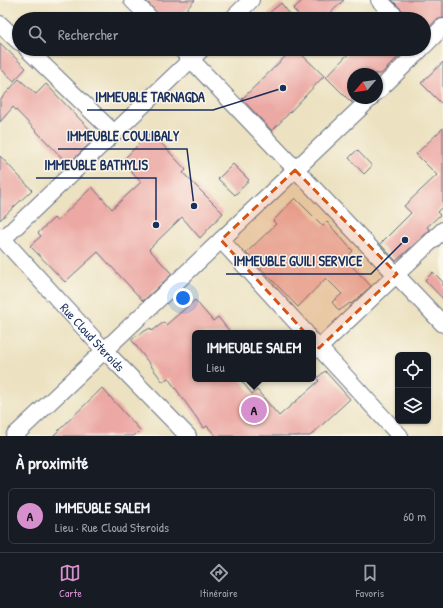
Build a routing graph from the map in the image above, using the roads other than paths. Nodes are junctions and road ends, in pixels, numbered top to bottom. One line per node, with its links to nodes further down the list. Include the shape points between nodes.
1 (132, 0): 4 (street)
2 (251, 0): 5 (street)
3 (379, 0): 6 (street)
4 (144, 12)
5 (239, 12)
6 (391, 12)
7 (0, 24): 9 (street)
8 (443, 27): 10 (street)
9 (12, 35)
10 (431, 38)
11 (34, 56): 17 (street)
12 (188, 56): 17 (street)
13 (194, 56): 18 (street)
14 (413, 56): 15 (street)
15 (383, 86)
16 (365, 104): 18 (street)
17 (114, 133): 20 (street)
18 (295, 170): 21 (street); 22 (street)
19 (443, 230): 22 (street)
20 (2, 238): 26 (street, Rue Cloud Steroids)
21 (221, 240): 24 (street); 26 (street)
22 (397, 274): 23 (street); 25 (street)
23 (443, 324)
24 (303, 330)
25 (316, 344): 29 (street)
26 (104, 350): 27 (street); 28 (street, Rue Cloud Steroids)
27 (14, 436)
28 (188, 436)
29 (400, 436)

